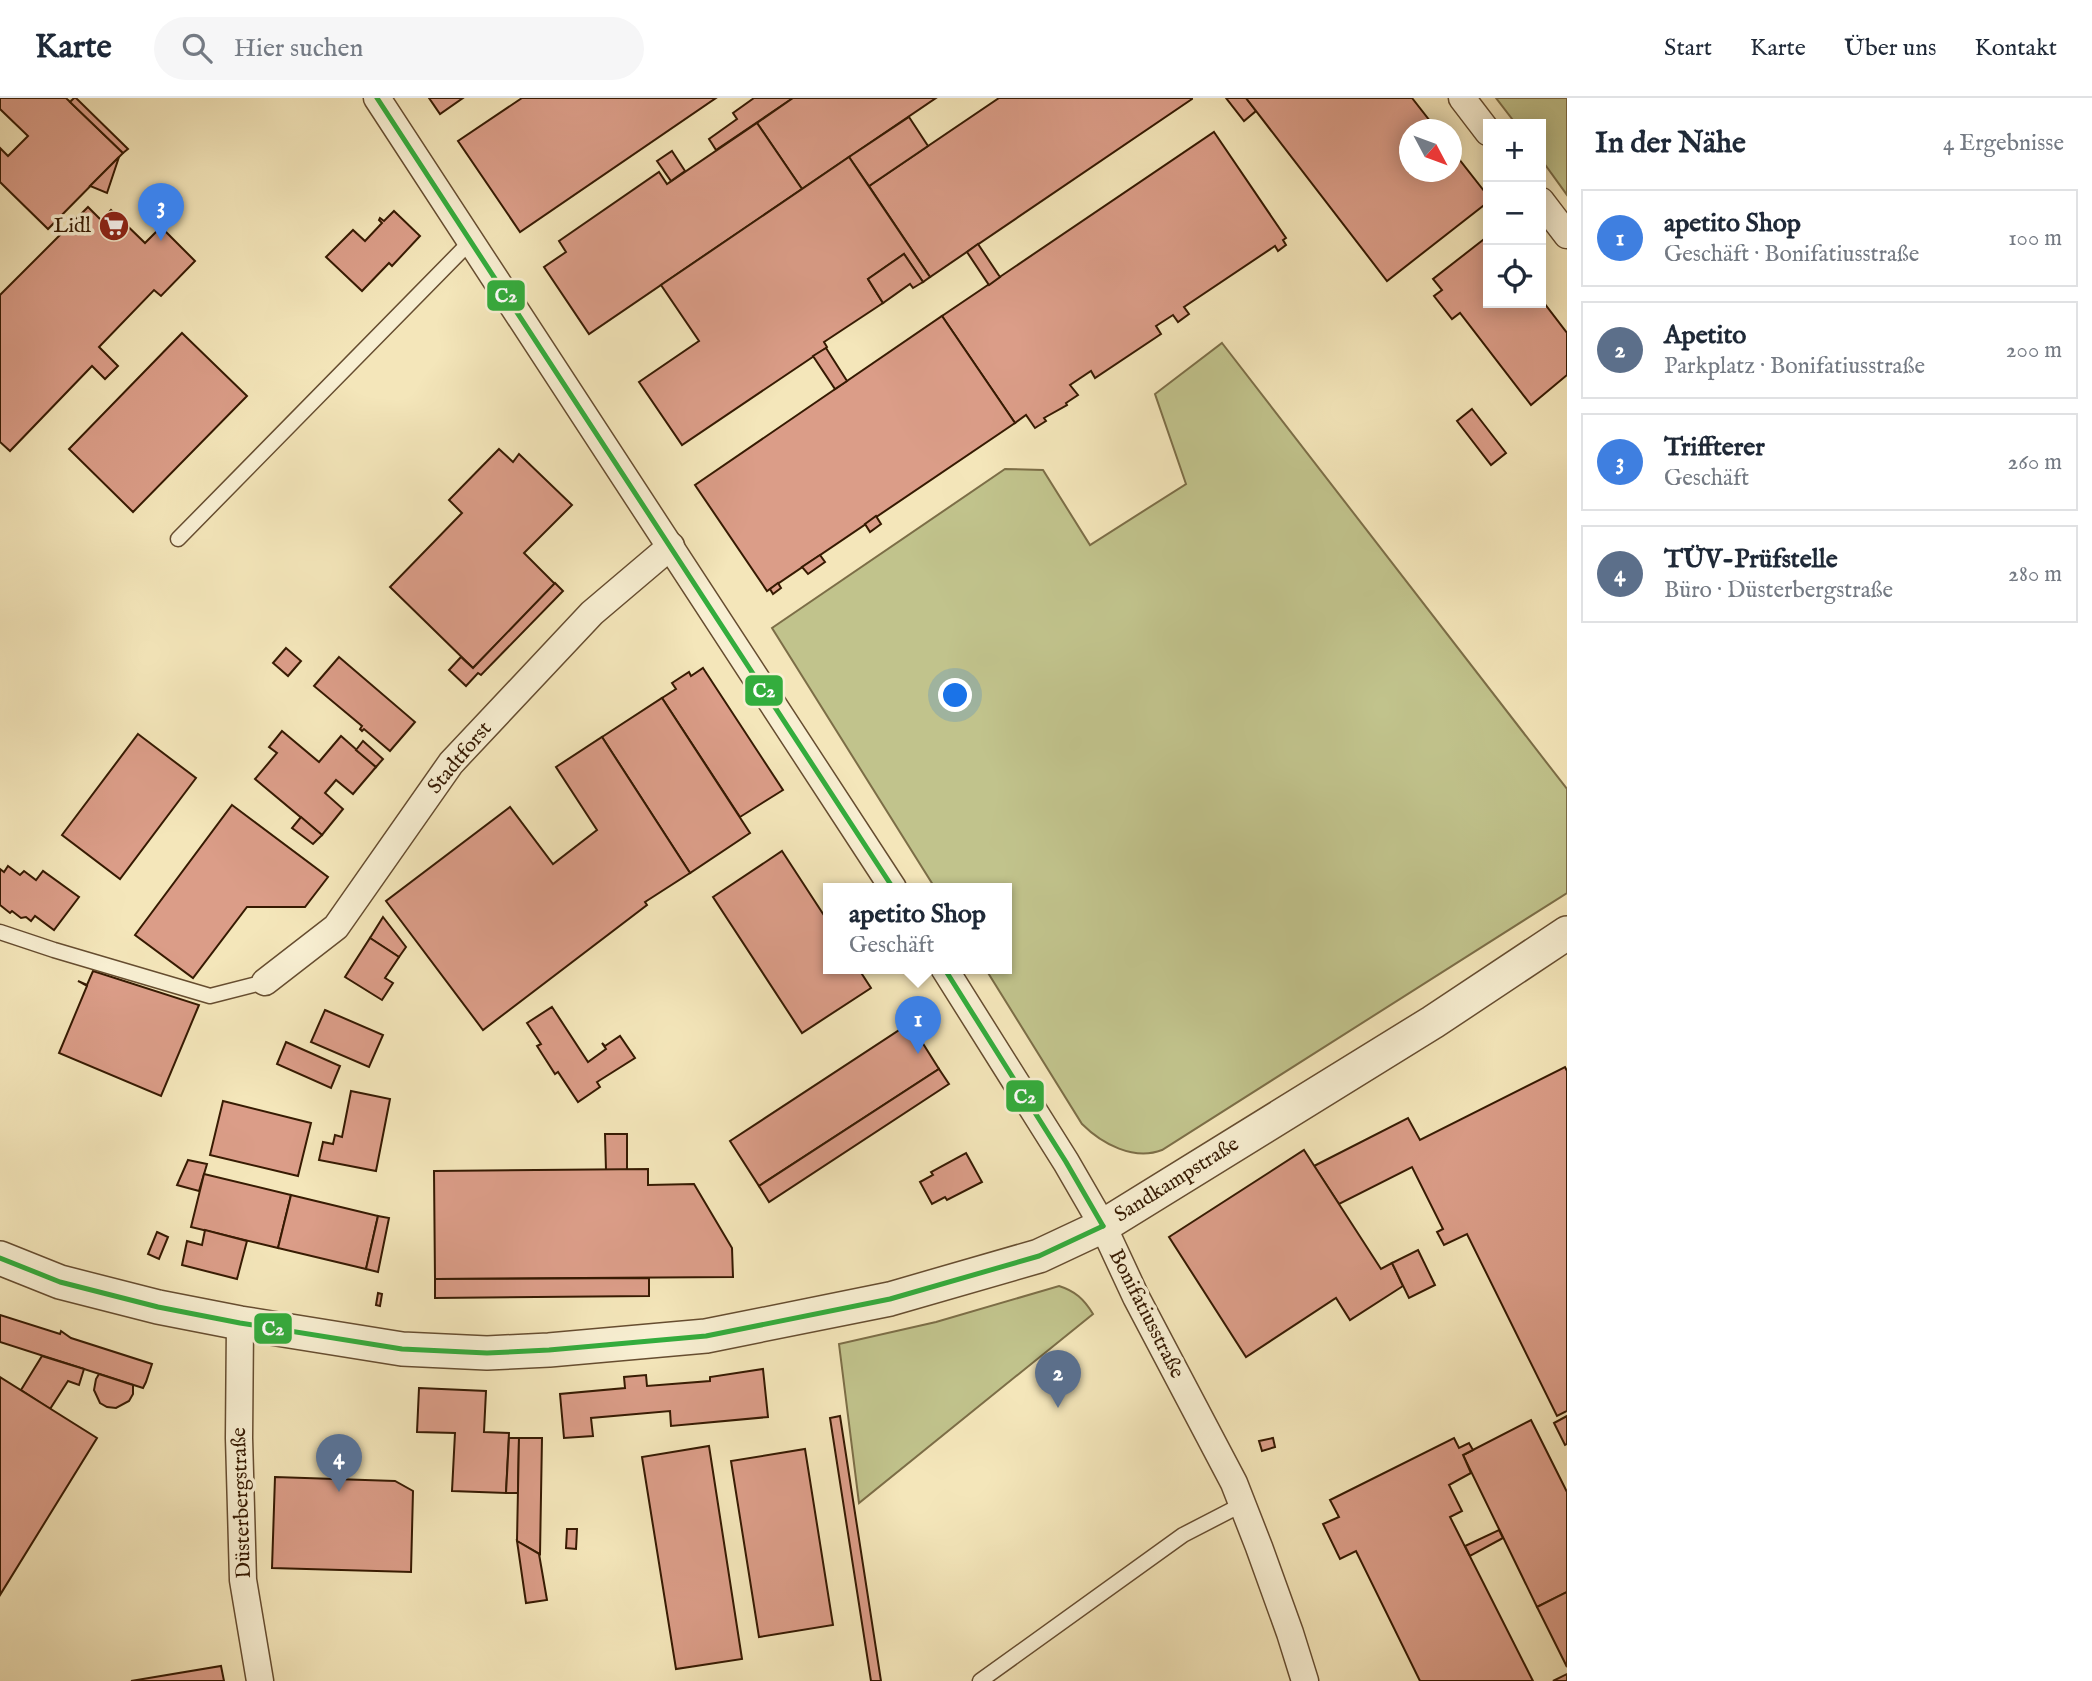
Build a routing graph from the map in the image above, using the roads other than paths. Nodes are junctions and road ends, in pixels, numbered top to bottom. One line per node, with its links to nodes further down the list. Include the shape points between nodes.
1 (377, 98): 6 (street)
2 (1462, 98): 3 (street)
3 (1483, 125)
4 (1546, 208): 5 (street)
5 (1567, 235)
6 (471, 241): 7 (lane); 8 (street)
7 (178, 539)
8 (671, 546): 9 (street); 13 (street, Stadtforst, via 592,613 451,763 336,927)
9 (890, 883)
10 (0, 932): 13 (lane, via 210,996)
11 (1564, 941): 14 (street, Sandkampstraße)
12 (948, 974): 14 (street, Bonifatiusstraße)
13 (265, 982)
14 (1102, 1226): 16 (street, Sandkampstraße, via 1039,1256 890,1299 706,1336 487,1353 402,1349); 17 (street, Bonifatiusstraße)
15 (0, 1258): 16 (street, Sandkampstraße, via 60,1282)
16 (240, 1323): 18 (street, Düsterbergstraße, via 243,1580)
17 (1243, 1504): 19 (lane, via 1183,1535); 20 (street, Bonifatiusstraße)
18 (260, 1681)
19 (981, 1681)
20 (1305, 1681)

